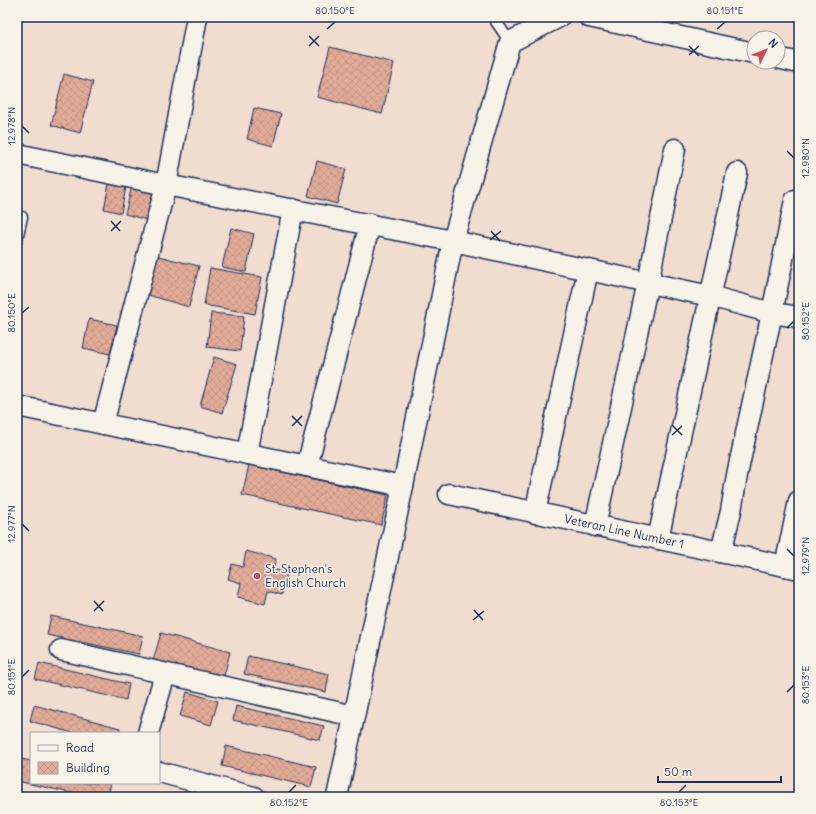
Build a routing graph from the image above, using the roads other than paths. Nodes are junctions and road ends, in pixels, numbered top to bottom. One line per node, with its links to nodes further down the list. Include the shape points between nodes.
1 (197, 17): 12 (street)
2 (493, 17): 5 (lane)
3 (559, 17): 5 (street)
4 (589, 17): 6 (street)
5 (510, 42): 18 (street)
6 (746, 51)
7 (786, 60): 8 (street)
8 (799, 63)
9 (675, 149): 20 (street)
10 (17, 154): 12 (street)
11 (737, 173): 21 (street)
12 (166, 185): 14 (street); 25 (street)
13 (795, 200): 22 (street)
14 (293, 209): 16 (street); 26 (street)
15 (22, 217): 17 (lane)
16 (370, 224): 18 (street); 27 (street)
17 (17, 239)
18 (453, 240): 19 (street); 28 (street)
19 (588, 270): 20 (street); 31 (street)
20 (648, 283): 21 (street); 32 (street)
21 (710, 296): 22 (street); 33 (street)
22 (772, 313): 23 (street); 34 (street)
23 (799, 317)
24 (18, 411): 25 (street)
25 (103, 424): 26 (street)
26 (247, 454): 27 (street)
27 (307, 466): 28 (street)
28 (403, 486): 38 (street)
29 (449, 494): 31 (street, Veteran Line Number 1)
30 (799, 501): 35 (street)
31 (535, 513): 32 (street, Veteran Line Number 1)
32 (595, 526): 33 (street, Veteran Line Number 1)
33 (658, 538): 34 (street, Veteran Line Number 1)
34 (721, 552): 35 (street, Veteran Line Number 1)
35 (792, 567)
36 (61, 650): 37 (street)
37 (165, 674): 38 (street); 39 (street)
38 (354, 716): 43 (street)
39 (148, 732)
40 (160, 772): 41 (street)
41 (196, 790): 42 (street)
42 (254, 797)
43 (337, 797)

